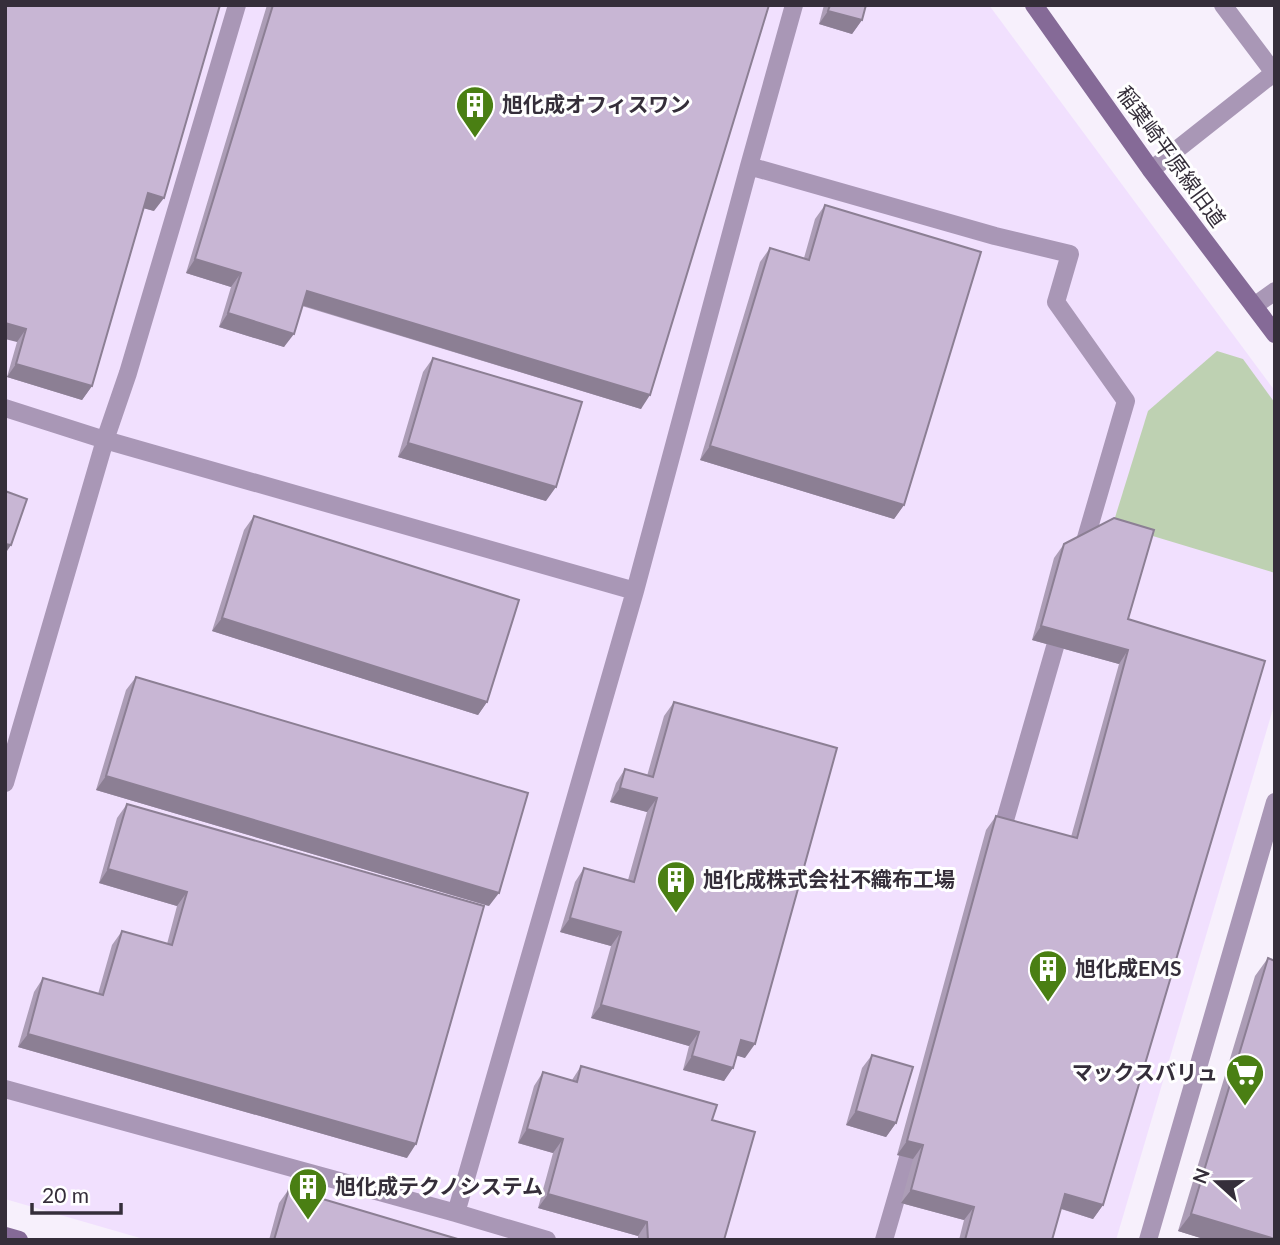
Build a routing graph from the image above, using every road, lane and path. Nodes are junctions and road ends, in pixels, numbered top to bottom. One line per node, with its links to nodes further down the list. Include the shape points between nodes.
1 (237, 5): 12 (street)
2 (794, 5): 6 (street)
3 (1034, 5): 7 (street, 稲葉崎平原線旧道)
4 (1223, 5): 5 (street)
5 (1274, 73): 7 (street)
6 (749, 166): 13 (street, via 1070,254 1056,302 1126,401); 14 (street)
7 (1151, 170): 9 (street, 稲葉崎平原線旧道)
8 (1275, 291): 9 (street)
9 (1254, 306): 10 (street, 稲葉崎平原線旧道)
10 (1275, 334)
11 (5, 408): 12 (street)
12 (105, 440): 14 (street); 16 (street)
13 (1077, 572)
14 (635, 591): 21 (street)
15 (1065, 612): 18 (street)
16 (5, 783)
17 (1275, 802): 26 (street)
18 (996, 852)
19 (5, 1089): 21 (street)
20 (919, 1119): 25 (street)
21 (456, 1213): 24 (street)
22 (5, 1236): 23 (street)
23 (19, 1240)
24 (547, 1240)
25 (884, 1240)
26 (1148, 1240)

